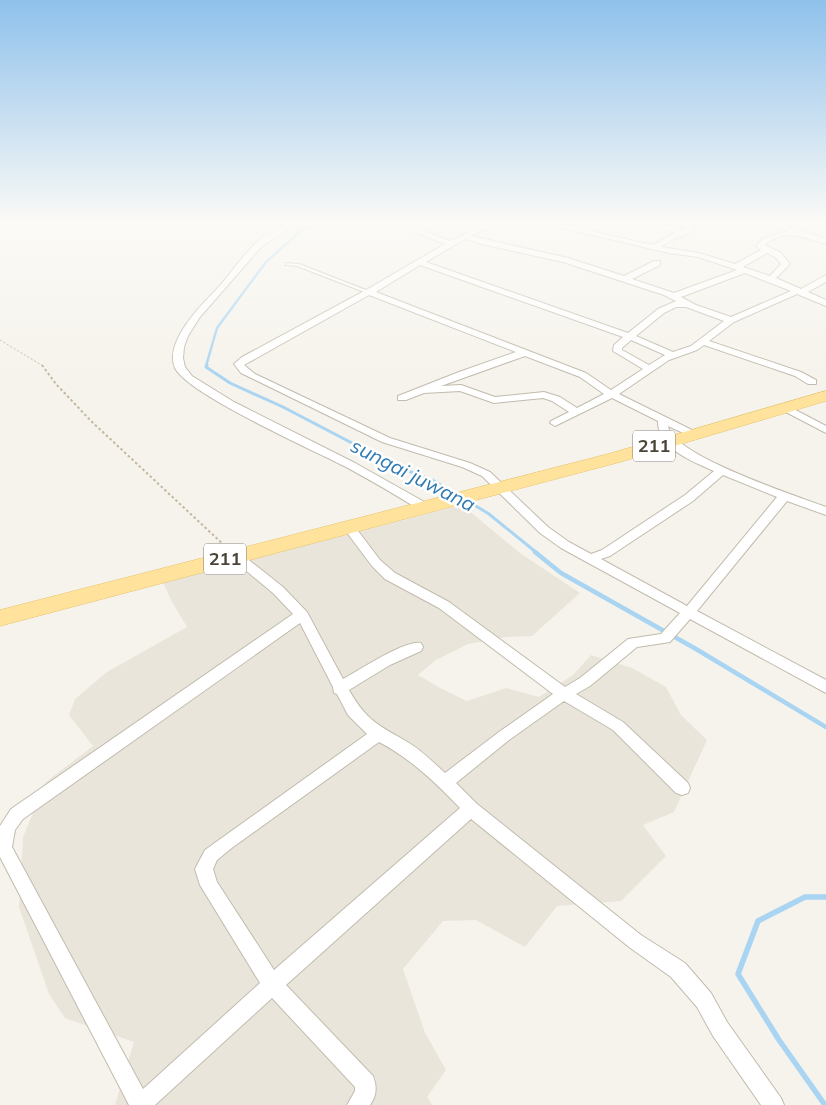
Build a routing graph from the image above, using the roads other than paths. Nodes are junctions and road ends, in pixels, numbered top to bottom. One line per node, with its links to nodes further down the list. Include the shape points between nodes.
1 (236, 273): 39 (street, via 189,326 178,353 180,368 191,380 240,409)
2 (318, 273): 13 (lane)
3 (403, 273): 13 (street)
4 (451, 273): 19 (street)
5 (602, 273): 12 (street)
6 (638, 273): 12 (street)
7 (732, 273): 15 (street)
8 (752, 273): 11 (street)
9 (777, 273): 11 (street)
10 (826, 278): 14 (street)
11 (771, 279): 14 (street)
12 (624, 280): 15 (street)
13 (369, 292): 21 (street); 37 (street, via 245,359 240,367 252,376 386,440 478,470)
14 (799, 292): 16 (street); 18 (street)
15 (675, 296): 17 (street)
16 (826, 303)
17 (688, 304): 18 (street); 19 (street, via 674,304 661,311)
18 (731, 320): 20 (street)
19 (631, 337): 22 (street); 23 (street, via 616,349)
20 (703, 342): 22 (street, via 691,350); 24 (street, via 798,374)
21 (526, 352): 25 (street); 26 (street, via 583,375)
22 (672, 355): 23 (street)
23 (650, 369): 26 (street)
24 (812, 382)
25 (421, 390): 28 (street); 30 (street, via 461,388 494,400 544,395)
26 (612, 394): 30 (street); 31 (street)
27 (826, 396): 29 (main road, 211)
28 (402, 398)
29 (786, 408): 33 (street); 34 (main road, 211)
30 (577, 412): 32 (street)
31 (663, 420): 34 (street); 35 (street, via 664,432)
32 (555, 422)
33 (826, 430)
34 (692, 434): 35 (main road, 211)
35 (671, 441): 36 (street); 37 (main road, 211)
36 (722, 470): 38 (street); 43 (street, via 689,498 606,553)
37 (500, 487): 39 (main road, 211); 43 (street, via 544,530)
38 (785, 495): 40 (street); 45 (street)
39 (424, 506): 41 (main road, 211)
40 (826, 511)
41 (348, 526): 42 (main road, 211); 50 (street, via 390,576 444,605)
42 (236, 556): 44 (street, via 278,590); 46 (main road, 211)
43 (590, 559): 45 (street)
44 (302, 616): 49 (street); 56 (street, via 17,814 3,837 4,848)
45 (686, 616): 48 (street); 50 (street, via 665,638 633,643 585,682)
46 (0, 618)
47 (416, 647): 49 (street, via 385,661)
48 (826, 687)
49 (339, 689): 51 (street, via 353,711)
50 (564, 694): 52 (street); 53 (street, via 618,726)
51 (378, 734): 52 (street, via 405,748); 55 (street, via 227,842 211,856 204,870 209,885)
52 (445, 782): 54 (street)
53 (682, 788)
54 (471, 809): 55 (street, via 392,875); 58 (street, via 635,941 678,970 692,984)
55 (273, 986): 56 (street); 57 (street, via 366,1082 365,1095)
56 (140, 1105)
57 (357, 1105)
58 (774, 1105)

